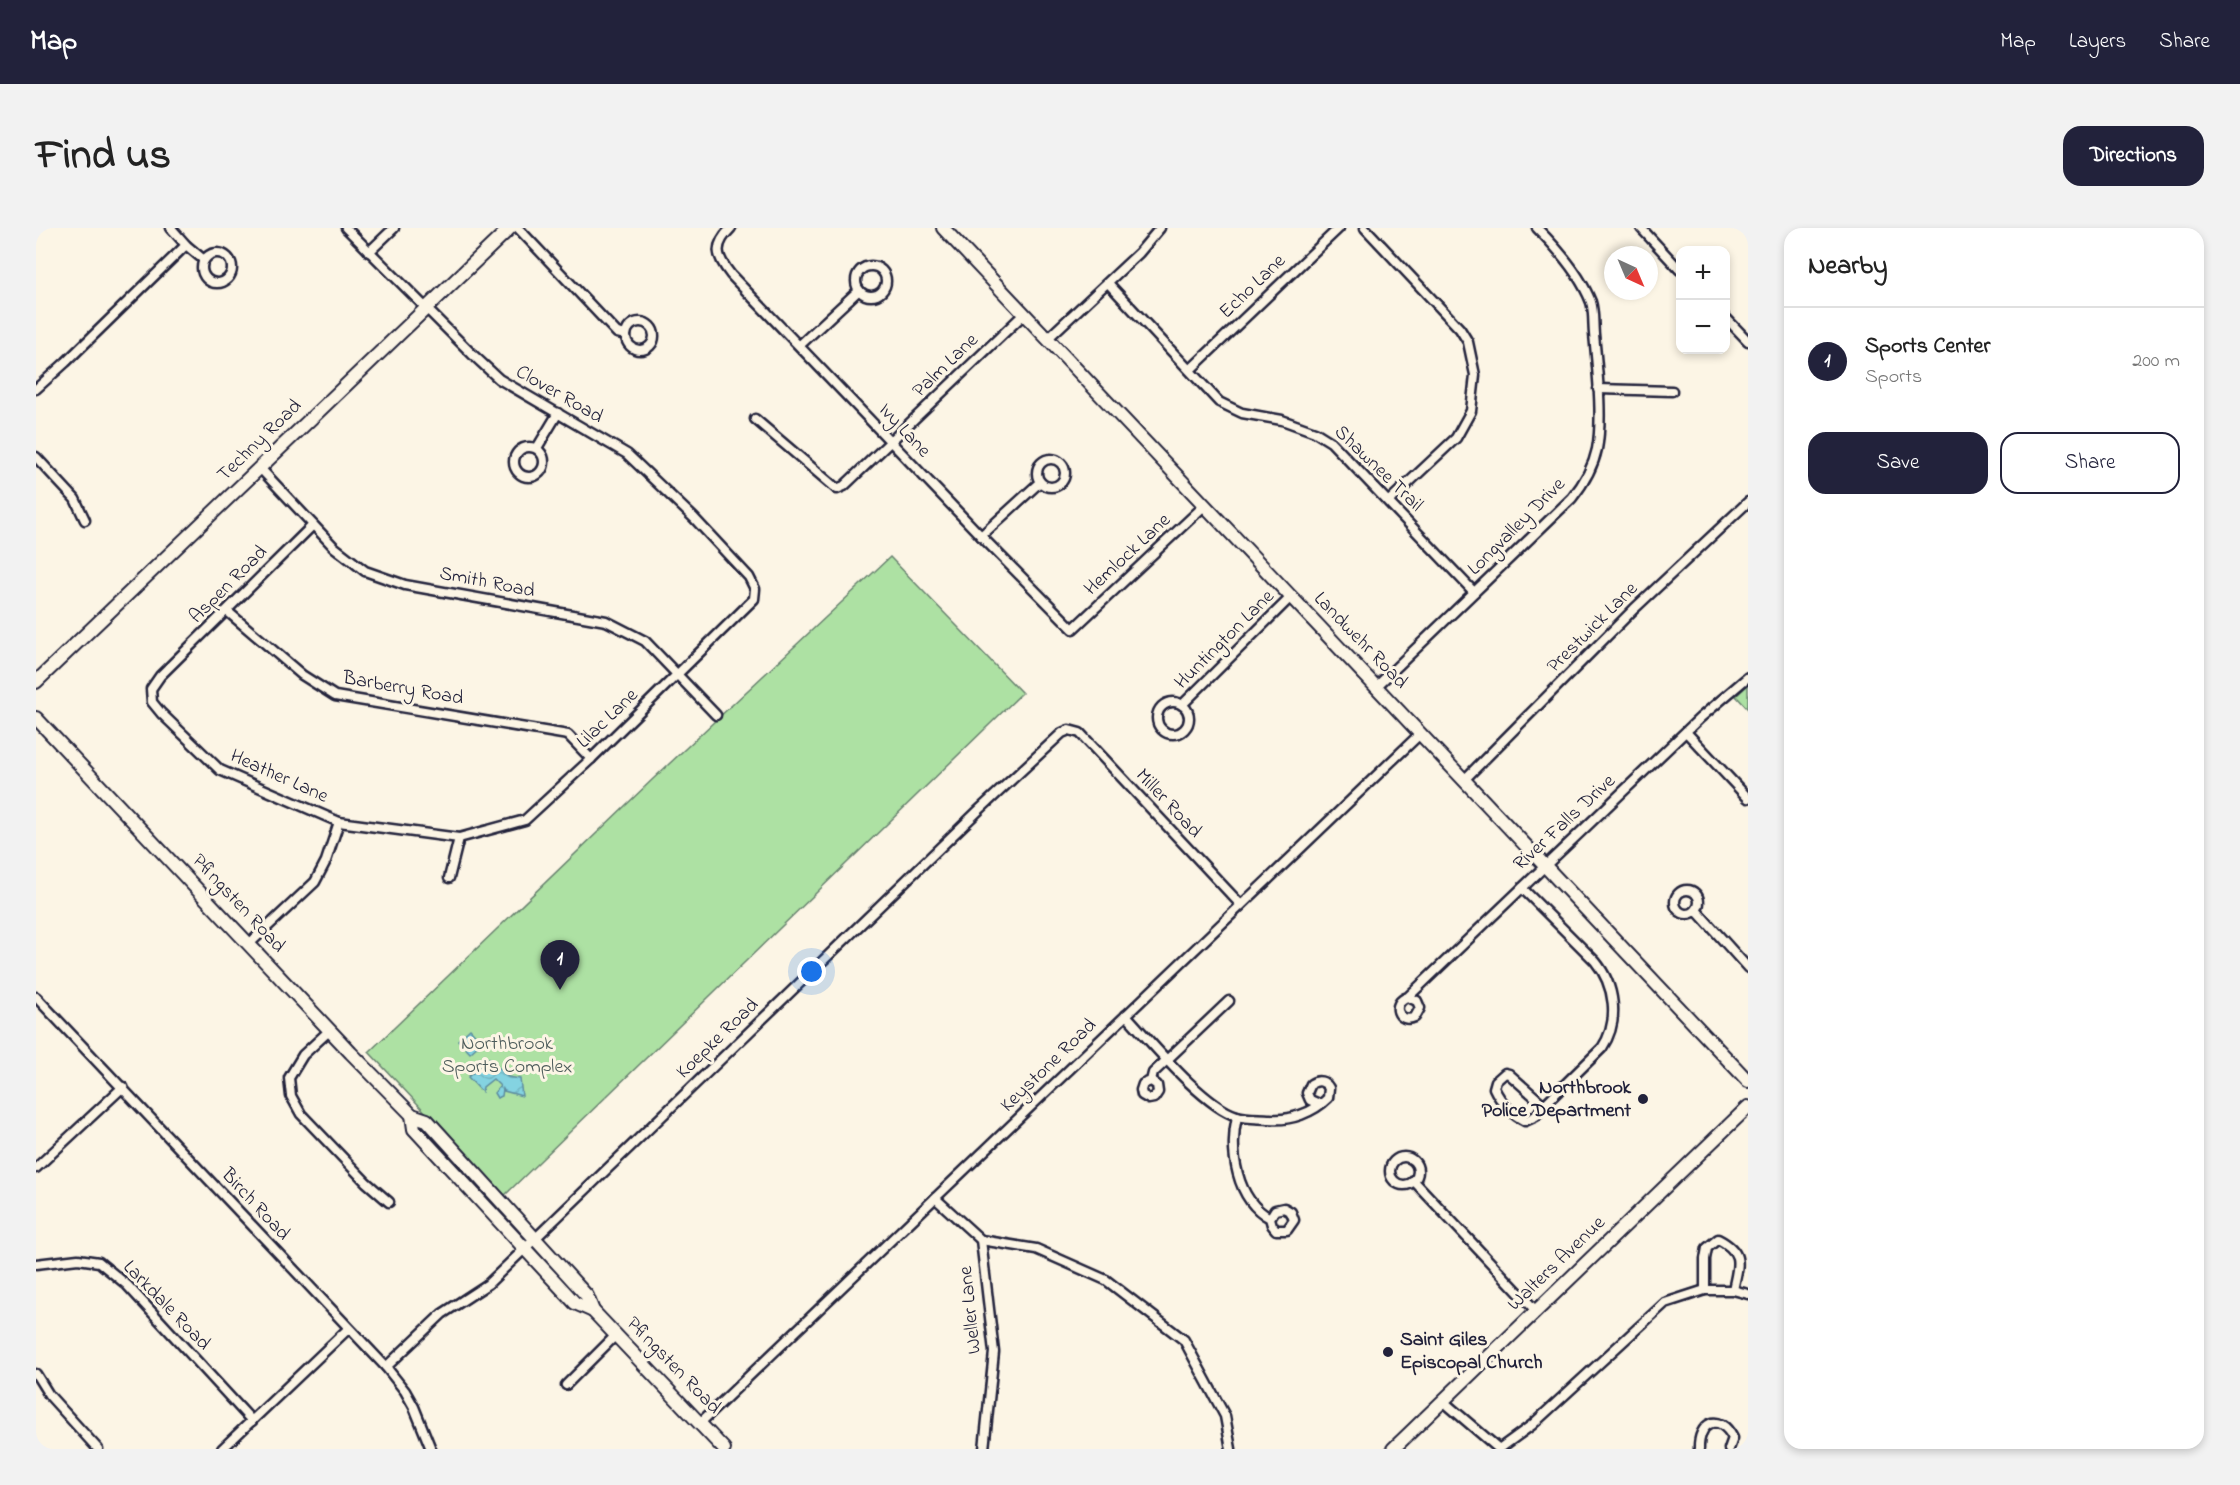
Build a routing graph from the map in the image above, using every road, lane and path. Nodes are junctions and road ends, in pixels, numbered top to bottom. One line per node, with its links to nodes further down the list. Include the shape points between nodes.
1 (171, 228): 13 (street)
2 (346, 228): 14 (street, Clover Road)
3 (394, 228): 14 (street)
4 (510, 228): 19 (main road, Techny Road)
5 (518, 228): 22 (street, via 617,333)
6 (732, 228): 25 (street, Ivy Lane, via 722,238 718,251 721,261)
7 (943, 228): 20 (main road, Landwehr Road)
8 (1160, 228): 17 (street)
9 (1339, 228): 26 (street, Echo Lane)
10 (1365, 228): 37 (street, via 1460,329 1468,342 1475,375 1471,411 1456,438)
11 (1537, 228): 28 (street, Longvalley Drive, via 1559,251 1592,304)
12 (1641, 228): 16 (street)
13 (186, 245): 15 (street); 27 (street)
14 (369, 252): 19 (street, Clover Road)
15 (204, 260)
16 (1676, 266)
17 (1108, 282): 23 (street); 26 (street, Shawnee Trail)
18 (859, 290): 25 (street)
19 (427, 308): 30 (street, Clover Road, via 499,379); 35 (main road, Techny Road)
20 (1024, 314): 23 (main road, Landwehr Road); 32 (street, Palm Lane)
21 (1730, 323): 24 (street)
22 (626, 335)
23 (1047, 339): 39 (main road, Landwehr Road)
24 (1748, 341)
25 (800, 345): 32 (street, Ivy Lane)
26 (1190, 370): 37 (street, Shawnee Trail, via 1219,402 1242,413 1282,420 1331,442)
27 (36, 388)
28 (1598, 389): 29 (street); 44 (street, Longvalley Drive, via 1598,439 1587,477 1572,498)
29 (1672, 391)
30 (558, 413): 33 (street); 43 (street, Clover Road, via 627,454 702,526 748,577)
31 (756, 419): 32 (street, Palm Lane, via 837,489)
32 (891, 441): 42 (street, Ivy Lane)
33 (537, 448)
34 (38, 462): 40 (street, via 75,499)
35 (260, 468): 41 (street, Smith Road); 51 (main road, Techny Road)
36 (1040, 482): 42 (street)
37 (1389, 501): 44 (street, Shawnee Trail)
38 (1748, 502): 60 (street, Prestwick Lane, via 1634,609)
39 (1205, 506): 45 (main road, Landwehr Road); 47 (street, Hemlock Lane)
40 (85, 520)
41 (313, 525): 46 (street, Aspen Road); 49 (street, Smith Road, via 365,571 381,578 606,621 645,641)
42 (981, 537): 47 (street, Ivy Lane)
43 (754, 589): 49 (street, Lilac Lane, via 754,599 745,610)
44 (1474, 592): 52 (street, Longvalley Drive)
45 (1292, 597): 52 (main road, Landwehr Road); 53 (street, Huntington Lane)
46 (227, 611): 48 (street, Aspen Road); 59 (street, Barberry Road, via 302,675 335,696 568,735)
47 (1073, 629)
48 (169, 668): 62 (street, Heather Lane, via 154,683 152,702 220,770)
49 (678, 674): 54 (street, Smith Road); 59 (street, Lilac Lane)
50 (1748, 676): 57 (street, River Falls Drive)
51 (36, 682)
52 (1377, 686): 58 (main road, Landwehr Road)
53 (1182, 705)
54 (716, 715)
55 (36, 718): 69 (main road, Pfingsten Road)
56 (1069, 730): 67 (street, Miller Road, via 1080,733); 92 (street, Koepke Road, via 978,811)
57 (1686, 732): 61 (street); 64 (street, River Falls Drive)
58 (1421, 733): 60 (main road, Landwehr Road); 67 (street, Keystone Road)
59 (591, 759): 63 (street, Lilac Lane, via 525,820)
60 (1464, 780): 64 (main road, Landwehr Road)
61 (1748, 798)
62 (339, 822): 63 (street, Heather Lane); 69 (street, via 315,882)
63 (459, 838): 65 (street)
64 (1545, 866): 66 (street, River Falls Drive); 78 (main road, Landwehr Road)
65 (449, 878)
66 (1521, 888): 72 (street, River Falls Drive); 81 (street, via 1595,961 1613,995 1613,1022 1602,1048)
67 (1241, 905): 74 (street, Keystone Road)
68 (1695, 910): 70 (street)
69 (249, 944): 75 (main road, Pfingsten Road)
70 (1748, 968)
71 (36, 997): 79 (street, Birch Road)
72 (1408, 997)
73 (1229, 1001): 76 (street)
74 (1125, 1015): 76 (street); 89 (street, Keystone Road)
75 (330, 1030): 83 (main road, Pfingsten Road); 90 (street, via 303,1055 289,1078 291,1096 301,1114)
76 (1167, 1059): 77 (street); 84 (street, via 1193,1087)
77 (1150, 1082)
78 (1748, 1082)
79 (123, 1088): 85 (street); 101 (street, Birch Road)
80 (1319, 1104): 84 (street, via 1295,1118)
81 (1544, 1105): 81 (street, via 1509,1074 1496,1081 1497,1094 1517,1117 1530,1120)
82 (1748, 1107): 100 (main road, Walters Avenue)
83 (412, 1115): 87 (main road, Pfingsten Road, via 427,1120); 88 (main road, Pfingsten Road, via 414,1129)
84 (1237, 1116): 91 (street, via 1234,1154 1239,1178 1249,1200)
85 (36, 1168)
86 (1414, 1181): 100 (street)
87 (486, 1185): 88 (main road); 92 (main road, Pfingsten Road)
88 (474, 1196): 94 (main road, Pfingsten Road)
89 (935, 1198): 93 (street); 108 (street, Keystone Road)
90 (389, 1202)
91 (1270, 1218)
92 (536, 1238): 94 (street, Koepke Road); 99 (main road, Pfingsten Road, via 587,1296)
93 (981, 1240): 113 (street, Weller Lane, via 994,1352); 114 (street, via 1036,1249 1106,1280 1184,1340 1225,1416)
94 (525, 1249): 99 (main road, Pfingsten Road, via 575,1303); 103 (street, Koepke Road, via 488,1284 442,1314)
95 (36, 1264): 107 (street, Larkdale Road, via 78,1258 99,1262 127,1285)
96 (1705, 1290): 97 (street); 97 (street, via 1704,1259 1707,1248 1718,1239 1732,1246 1738,1262); 116 (street, via 1665,1303 1654,1311 1567,1394)
97 (1733, 1290): 98 (street)
98 (1748, 1294)
99 (592, 1311): 102 (main road, Pfingsten Road)
100 (1536, 1311): 106 (main road, Walters Avenue)
101 (348, 1329): 103 (street, Birch Road); 107 (street)
102 (616, 1335): 105 (street); 108 (main road, Pfingsten Road)
103 (386, 1367): 109 (street, Birch Road, via 414,1407)
104 (36, 1374): 110 (street, via 49,1395)
105 (566, 1384)
106 (1443, 1401): 115 (main road, Walters Avenue); 116 (street)
107 (252, 1421): 111 (street)
108 (700, 1423): 112 (main road, Pfingsten Road)
109 (429, 1448)
110 (98, 1449)
111 (222, 1449)
112 (724, 1449)
113 (984, 1449)
114 (1231, 1449)
115 (1393, 1449)
116 (1499, 1449)
117 (1699, 1449): 118 (street, via 1703,1430 1719,1422 1727,1426 1733,1438)
118 (1729, 1449)

